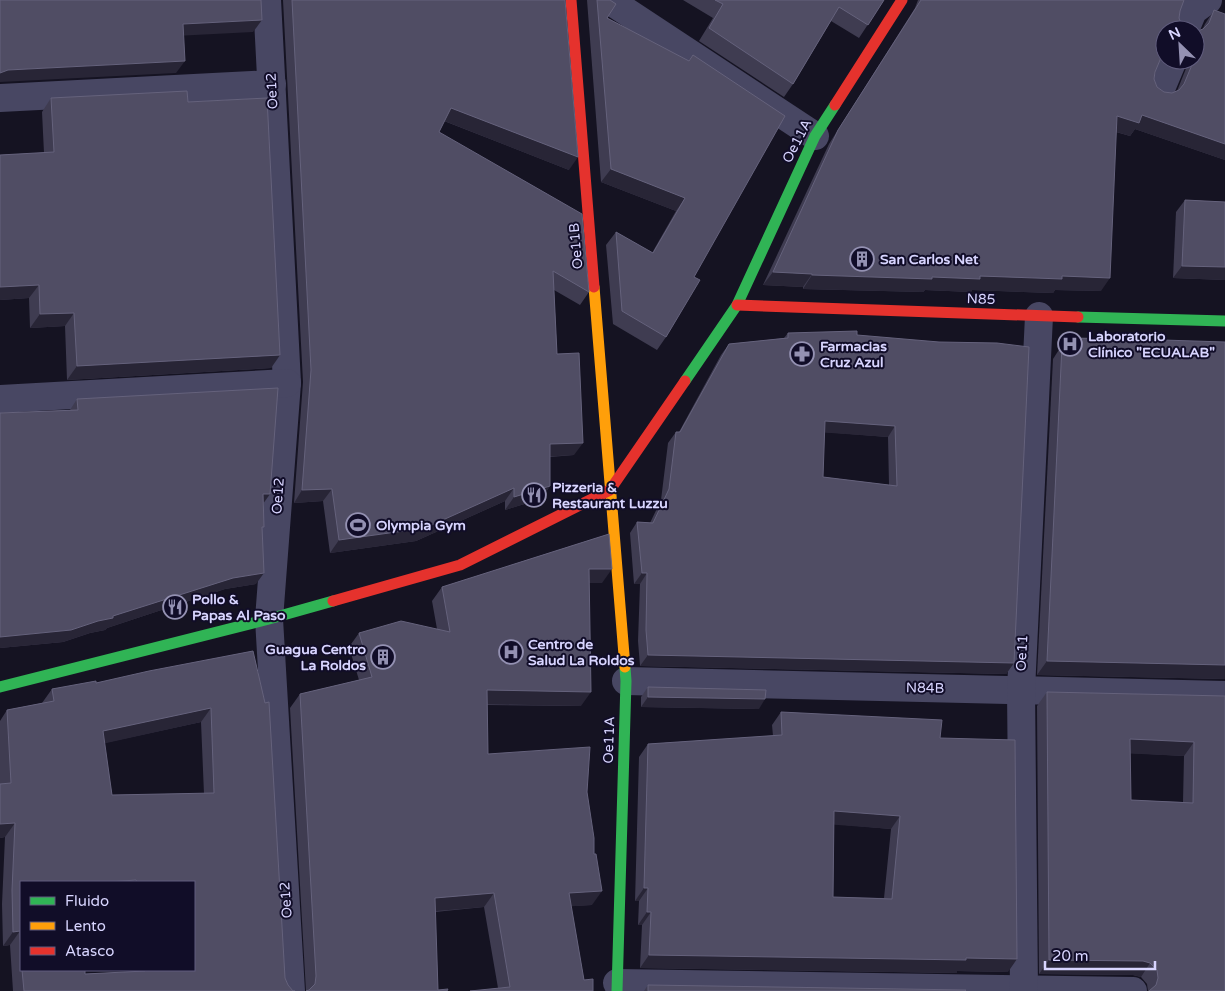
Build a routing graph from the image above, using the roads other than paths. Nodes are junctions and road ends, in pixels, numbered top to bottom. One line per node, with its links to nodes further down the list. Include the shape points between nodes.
1 (267, 0): 8 (street, Oe12)
2 (571, 0): 17 (main road, Oe11B)
3 (609, 0): 11 (street)
4 (902, 0): 11 (main road, Oe11A)
5 (1208, 0): 6 (street, via 1193,10)
6 (1189, 20)
7 (1169, 70): 9 (street)
8 (272, 84): 10 (street); 15 (street, Oe12)
9 (1160, 91)
10 (0, 98)
11 (815, 136): 12 (main road, Oe11A)
12 (736, 305): 13 (main road, N85); 17 (main road, Oe11A)
13 (1040, 316): 14 (main road, N85); 21 (street, Oe11)
14 (1225, 321)
15 (287, 383): 16 (street); 18 (street, Oe12)
16 (0, 399)
17 (610, 490): 18 (main road, via 460,565); 19 (main road, Oe11A)
18 (269, 619): 20 (main road); 25 (street, Oe12)
19 (626, 681): 21 (street, N84B); 23 (main road, Oe11A)
20 (0, 687)
21 (1020, 690): 22 (street, N84B); 24 (street, Oe11)
22 (1225, 695)
23 (617, 987): 24 (street)
24 (1024, 990): 26 (street)
25 (292, 991)
26 (1133, 991)

